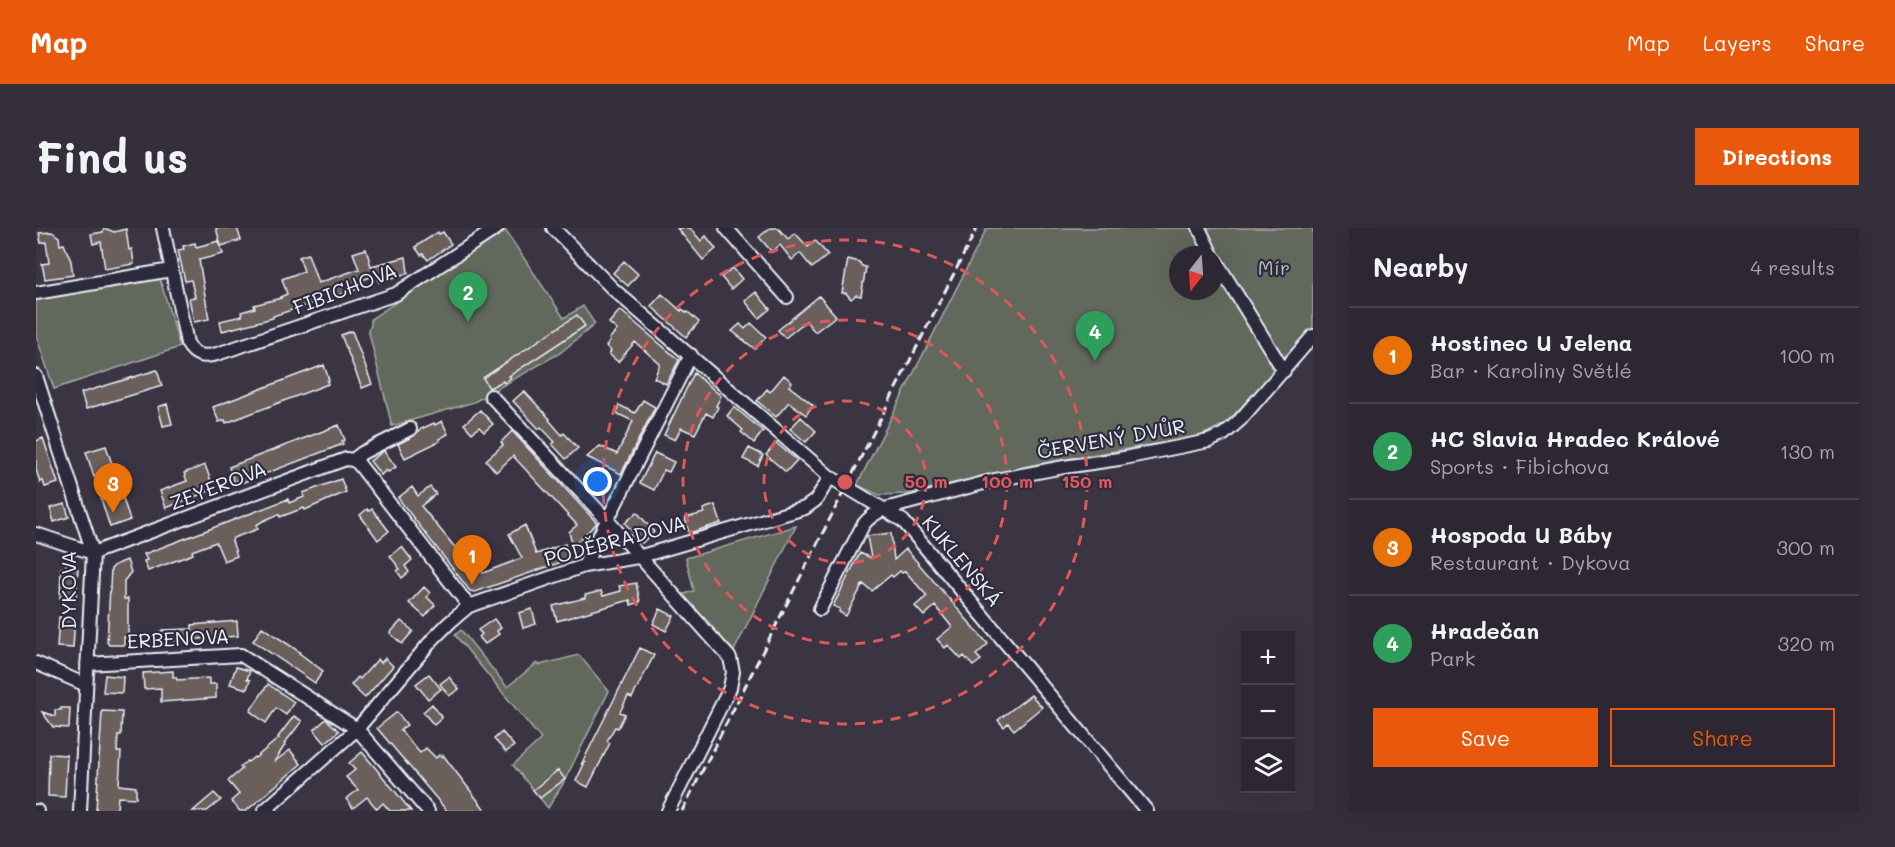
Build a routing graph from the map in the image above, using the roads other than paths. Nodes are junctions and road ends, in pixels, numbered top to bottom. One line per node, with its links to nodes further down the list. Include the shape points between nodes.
1 (162, 228): 7 (street)
2 (497, 228): 7 (street, FIBICHOVA, via 396,294 204,357 187,343)
3 (553, 228): 12 (street, KUKLENSKÁ, via 613,290)
4 (726, 228): 10 (street)
5 (1199, 228): 6 (street)
6 (1208, 246)
7 (171, 270): 9 (street)
8 (1223, 273): 13 (street)
9 (36, 293)
10 (787, 297)
11 (1313, 336): 13 (street, ČERVENÝ DVŮR)
12 (691, 355): 18 (street, KUKLENSKÁ); 20 (street)
13 (1284, 371): 19 (street, ČERVENÝ DVŮR, via 1240,420 1209,441 994,480)
14 (36, 376): 22 (street, DYKOVA)
15 (491, 396): 20 (street)
16 (411, 429): 17 (street, ZEYEROVA)
17 (353, 460): 22 (street, ZEYEROVA, via 346,459); 25 (street)
18 (830, 477): 19 (street, KUKLENSKÁ); 23 (street, PODĚBRADOVA, via 809,506)
19 (885, 509): 26 (street, via 863,525); 35 (street, KUKLENSKÁ, via 903,521)
20 (608, 521): 23 (street); 24 (street)
21 (36, 534): 22 (street)
22 (93, 553): 28 (street, DYKOVA)
23 (638, 557): 24 (street, PODĚBRADOVA); 34 (street, via 722,647 733,672 730,688)
24 (584, 566): 25 (street, PODĚBRADOVA)
25 (469, 606): 30 (street, PODĚBRADOVA, via 433,639)
26 (820, 609)
27 (36, 663): 29 (street)
28 (87, 664): 29 (street, DYKOVA); 30 (street, ERBENOVA, via 241,655)
29 (86, 685): 31 (street, DYKOVA)
30 (357, 729): 32 (street, PODĚBRADOVA); 33 (street, ERBENOVA)
31 (80, 811)
32 (264, 811)
33 (428, 811)
34 (668, 811)
35 (1147, 811)

